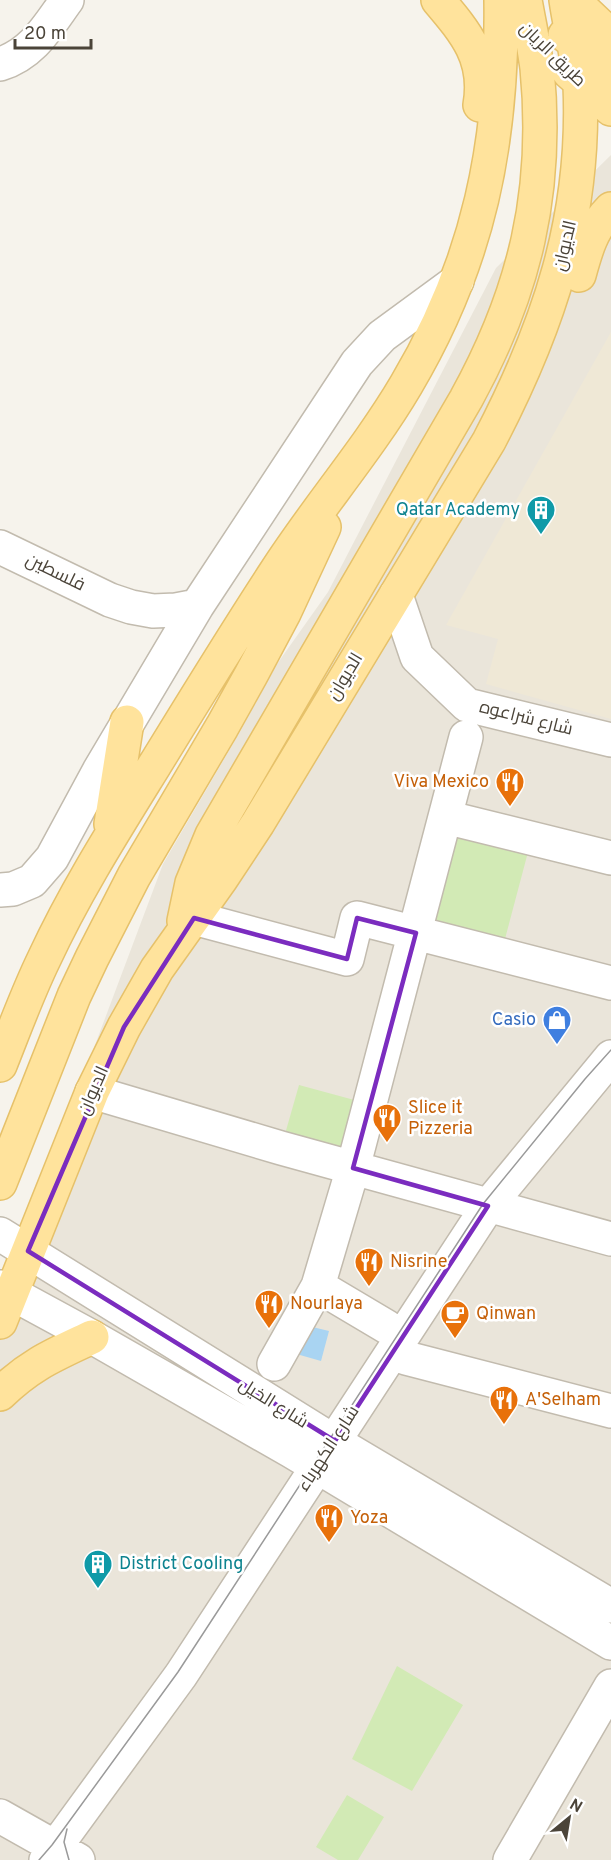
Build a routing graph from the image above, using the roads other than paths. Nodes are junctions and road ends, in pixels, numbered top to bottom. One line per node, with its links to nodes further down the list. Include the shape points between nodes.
1 (67, 0): 6 (street, via 34,45)
2 (438, 0): 11 (main road, via 464,31 480,69 481,97 470,173)
3 (573, 0): 5 (main road)
4 (531, 13): 7 (main road); 8 (main road, طريق الريان); 11 (main road, via 502,45 500,89); 27 (main road, via 539,95 537,182 524,261 512,300 466,399 212,834 192,883)
5 (611, 36)
6 (0, 64)
7 (611, 72)
8 (580, 83): 9 (main road, طريق الريان); 13 (main road, الديوان, via 575,203 556,288)
9 (611, 109)
10 (611, 209): 13 (main road, via 589,241 567,317 552,339)
11 (479, 213): 12 (main road)
12 (457, 281): 14 (main road, via 406,385); 18 (street, via 382,336 357,363)
13 (531, 355): 16 (main road, الديوان, via 489,441)
14 (349, 468): 24 (main road, via 237,631); 34 (main road, via 279,623 134,876 92,958)
15 (0, 547): 17 (street, فلسطين)
16 (396, 596): 22 (street, شارع شراعوه, via 417,657 467,705); 27 (main road, الديوان, via 240,851)
17 (110, 600): 18 (street, فلسطين, via 153,611); 19 (street, فلسطين, via 142,625)
18 (197, 606): 19 (street)
19 (166, 658): 20 (street)
20 (127, 722): 24 (main road); 26 (street, via 52,858 32,881)
21 (466, 737): 23 (street)
22 (611, 740)
23 (445, 817): 25 (street); 28 (street)
24 (109, 839): 31 (main road, via 43,961)
25 (611, 858)
26 (0, 890)
27 (188, 926): 28 (street, via 347,960 357,918); 32 (main road, الديوان, via 135,1006)
28 (416, 933): 29 (street); 33 (street)
29 (611, 983)
30 (611, 1057): 35 (street, شارع الكهرباء)
31 (0, 1065)
32 (92, 1092): 33 (street); 38 (main road, الديوان)
33 (353, 1168): 35 (street); 39 (street)
34 (0, 1183)
35 (488, 1206): 37 (street); 47 (street, شارع الكهرباء)
36 (0, 1234): 38 (street, شارع الخيل)
37 (611, 1239)
38 (28, 1251): 40 (main road, الديوان); 47 (street, شارع الخيل)
39 (318, 1286): 41 (street); 44 (street)
40 (3, 1297): 42 (street, شارع الخيل)
41 (387, 1327)
42 (92, 1336): 45 (main road, via 46,1357); 47 (street, شارع الخيل)
43 (406, 1358): 46 (street)
44 (274, 1364)
45 (0, 1394)
46 (611, 1411)
47 (326, 1454): 48 (street, شارع الخيل); 49 (street, شارع الخيل); 52 (street, شارع الكهرباء)
48 (611, 1606)
49 (607, 1641): 50 (street)
50 (611, 1685): 53 (street)
51 (0, 1816): 52 (street)
52 (60, 1856)
53 (510, 1860)

